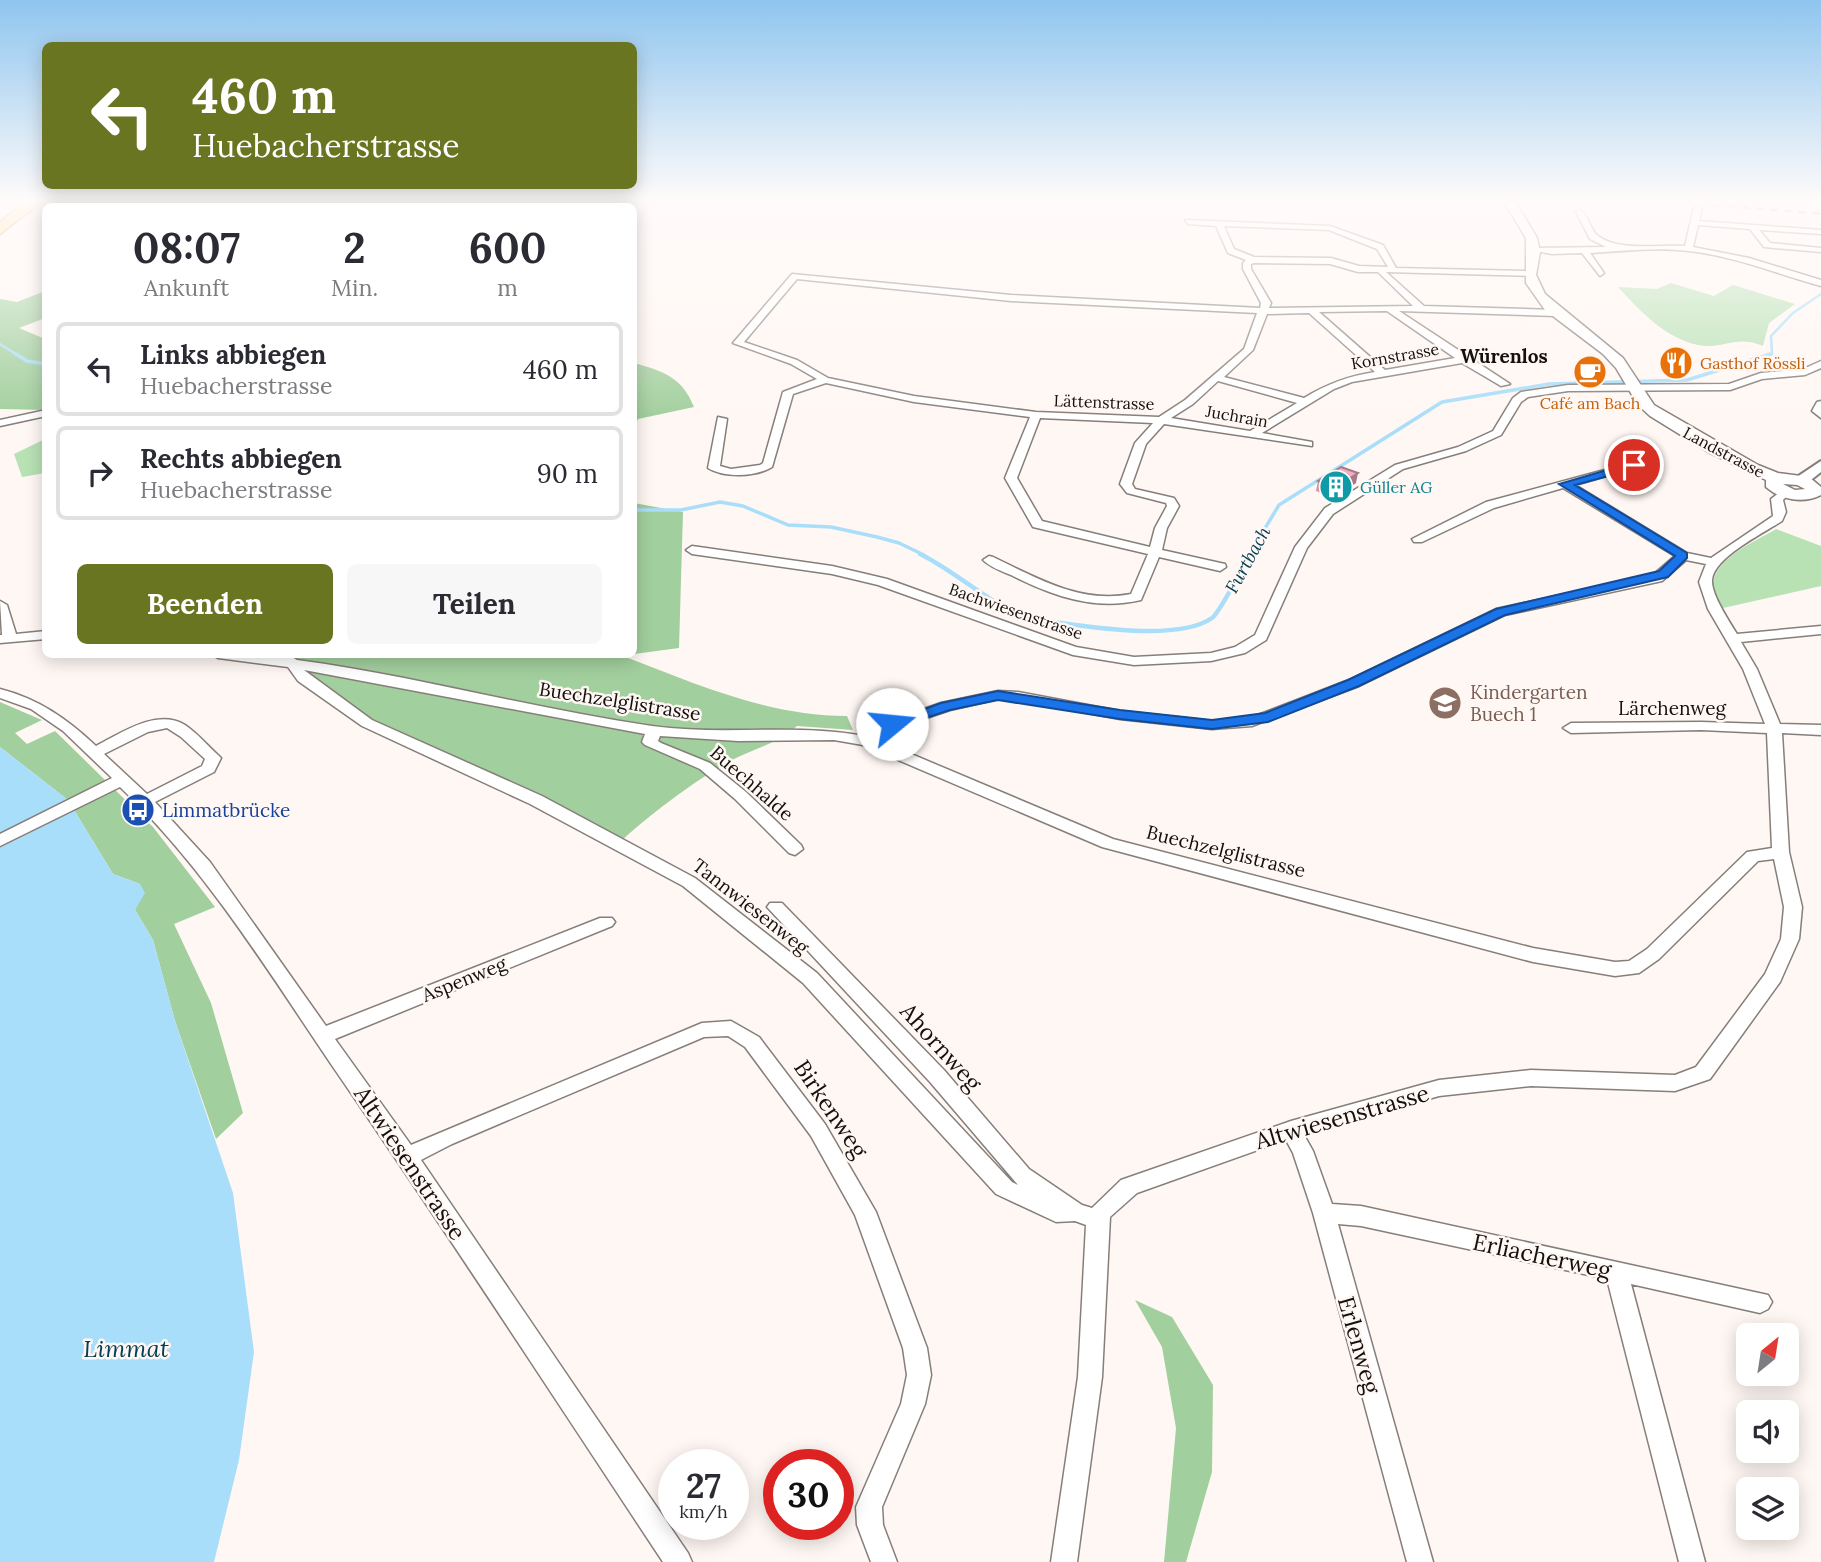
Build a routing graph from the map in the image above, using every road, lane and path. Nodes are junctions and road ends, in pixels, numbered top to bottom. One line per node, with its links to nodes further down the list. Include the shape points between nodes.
1 (1249, 273): 10 (street, via 1265,298)
2 (1382, 273): 9 (street)
3 (1491, 273): 5 (street)
4 (1785, 273): 6 (street)
5 (1529, 274): 11 (main road, Landstrasse)
6 (1820, 282)
7 (1389, 308): 8 (street); 9 (street); 12 (street, Kornstrasse)
8 (1310, 309): 10 (street); 14 (street)
9 (1422, 309): 11 (street)
10 (1265, 311): 15 (street, Lättenstrasse, via 1248,350); 16 (street, Lättenstrasse, via 1011,298 795,276 738,343 784,358)
11 (1555, 313): 18 (main road, Landstrasse, via 1616,358)
12 (1464, 360): 14 (street, Kornstrasse); 17 (street)
13 (1821, 364): 18 (street, Bachwiesenstrasse, via 1805,372 1755,378 1737,387)
14 (1381, 372): 19 (street, Kornstrasse, via 1330,387)
15 (1217, 378): 19 (street); 25 (street, Lättenstrasse)
16 (825, 380): 22 (street, Lättenstrasse, via 914,399); 24 (street, via 789,392 768,465 763,468 731,472 714,468)
17 (1505, 384)
18 (1635, 385): 32 (main road, Landstrasse, via 1656,414); 35 (street, Bachwiesenstrasse, via 1530,392 1517,400 1497,433 1381,477 1318,522 1301,547 1266,630 1230,654 1134,661 1073,651 882,582 832,570)
19 (1305, 402): 27 (street, Kornstrasse)
20 (1821, 404): 23 (street, via 1817,411)
21 (42, 414): 26 (street)
22 (1036, 415): 25 (street, Lättenstrasse); 36 (street, via 1011,478 1037,524)
23 (1821, 415)
24 (723, 419)
25 (1161, 420): 27 (street, Juchrain); 36 (street, via 1141,443 1126,484 1131,491 1170,501 1173,506 1160,528)
26 (0, 423)
27 (1254, 434): 28 (street, Juchrain)
28 (1308, 444)
29 (1634, 465): 31 (street)
30 (1821, 465): 33 (street)
31 (1565, 484): 34 (street, via 1490,505); 37 (street)
32 (1781, 485): 33 (main road, Landstrasse); 39 (street, via 1780,512 1773,522)
33 (1811, 492)
34 (1418, 538)
35 (692, 550)
36 (1155, 552): 38 (street, via 1139,582 1140,593 1109,601 1071,595); 40 (street)
37 (1683, 556): 39 (street); 52 (street, via 1657,578 1501,612 1354,683 1252,722 1212,724 1120,715 998,695 892,724)
38 (989, 560)
39 (1714, 562): 45 (street, via 1707,573 1707,594)
40 (1220, 568)
41 (0, 605): 44 (street)
42 (1821, 630): 45 (street)
43 (42, 635): 44 (street)
44 (5, 638)
45 (1733, 639): 48 (street, via 1751,669)
46 (289, 659): 51 (street, Buechzelglistrasse); 65 (street, Tannwiesenweg, via 303,678 367,723 536,800 689,882 810,978 1004,1188 1056,1213)
47 (0, 693): 53 (street, via 36,706)
48 (1774, 727): 49 (street, Lärchenweg); 50 (street, Lärchenweg); 58 (street)
49 (1571, 728)
50 (1821, 730)
51 (654, 731): 52 (street, Buechzelglistrasse, via 834,735); 57 (street, Buechhalde, via 650,742 654,746 709,768)
52 (867, 741): 58 (street, Buechzelglistrasse, via 1108,843 1533,956 1615,969 1633,968 1653,954 1753,856)
53 (96, 752): 54 (street); 55 (street, via 167,723 214,758 208,769)
54 (123, 779): 55 (street, Altwiesenstrasse); 56 (street)
55 (145, 801): 61 (street, Altwiesenstrasse, via 204,866)
56 (0, 841)
57 (795, 849)
58 (1781, 852): 62 (street, Altwiesenstrasse, via 1793,907 1790,939 1773,977 1703,1073 1675,1083 1531,1078 1464,1083)
59 (776, 907): 65 (street, Ahornweg, via 937,1076 1021,1175)
60 (606, 922): 61 (street, Aspenweg)
61 (323, 1035): 63 (street, Altwiesenstrasse)
62 (1291, 1130): 64 (street, Erlenweg); 65 (street, Altwiesenstrasse, via 1129,1186 1102,1210)
63 (407, 1157): 68 (street, Altwiesenstrasse); 69 (street, Birkenweg, via 702,1030 732,1028 752,1042 818,1130 865,1212 915,1348 919,1374 913,1404 869,1507 870,1525)
64 (1324, 1213): 66 (street, Erliacherweg, via 1362,1216); 71 (street, Erlenweg)
65 (1086, 1216): 70 (street, via 1090,1377)
66 (1616, 1272): 67 (street, Erliacherweg); 72 (street)
67 (1760, 1302)
68 (679, 1562)
69 (884, 1562)
70 (1064, 1562)
71 (1420, 1562)
72 (1692, 1562)

